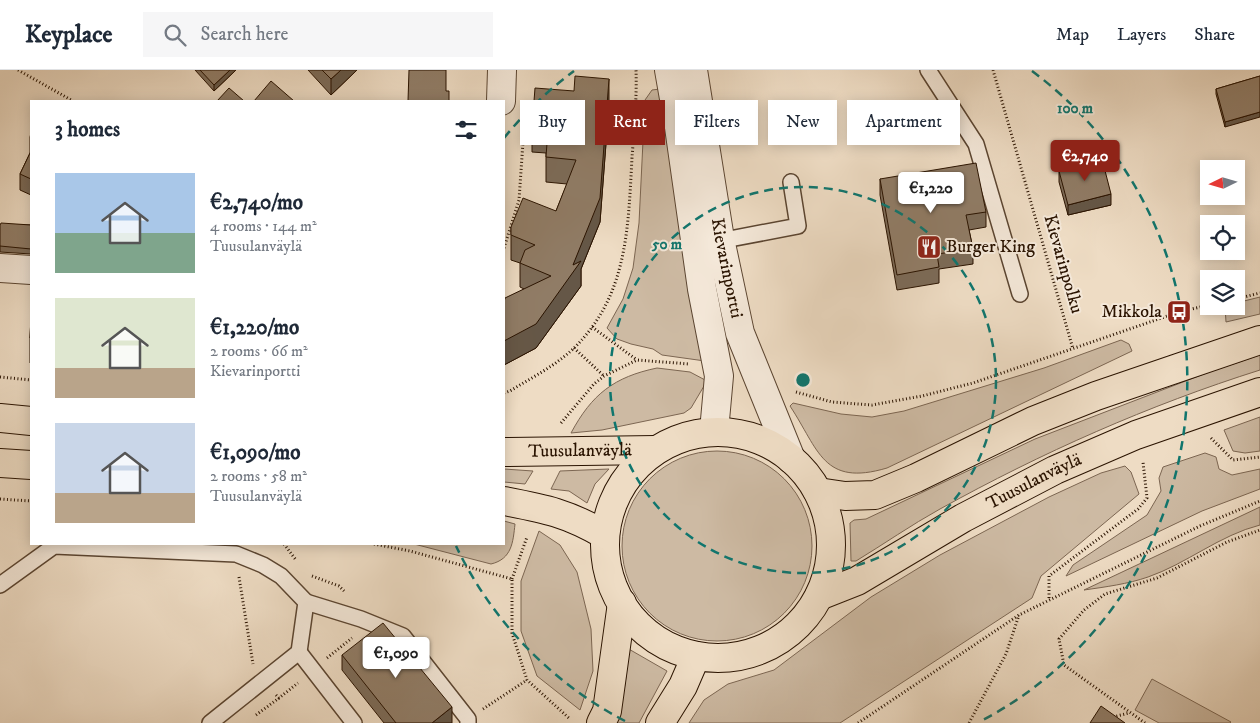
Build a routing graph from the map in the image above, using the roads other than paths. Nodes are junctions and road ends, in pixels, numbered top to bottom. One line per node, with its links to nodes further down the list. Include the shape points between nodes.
1 (502, 70): 5 (street)
2 (669, 70): 7 (street, Kievarinportti)
3 (694, 70): 7 (street, Kievarinportti)
4 (928, 70): 10 (lane, via 976,144)
5 (513, 104)
6 (791, 182): 7 (lane, via 798,226)
7 (708, 244): 15 (street, Kievarinportti, via 719,376); 18 (street, Kievarinportti, via 740,333)
8 (0, 268): 9 (street)
9 (30, 270)
10 (1020, 294)
11 (1260, 340): 21 (main road, via 1032,421 875,495 845,496)
12 (1260, 392): 25 (main road, Tuusulanväylä, via 1136,435 1055,470 963,518 857,580)
13 (0, 418): 14 (main road)
14 (30, 421)
15 (714, 431): 16 (main road, via 694,434); 18 (main road, via 754,437)
16 (656, 450): 17 (main road, Tuusulanväylä); 23 (main road, via 635,468 616,496 608,515)
17 (505, 452)
18 (792, 458): 21 (main road)
19 (0, 462): 20 (main road)
20 (30, 465)
21 (818, 492): 25 (main road, via 830,533 827,576)
22 (505, 501): 23 (main road, via 553,510)
23 (605, 535): 27 (main road, via 609,576)
24 (0, 586): 26 (lane, via 54,546 236,554 281,576)
25 (819, 596): 29 (main road, via 793,630 758,651 724,657)
26 (306, 602): 28 (lane); 30 (lane, via 403,636)
27 (622, 604): 29 (main road, via 641,628 658,641); 33 (main road, via 607,710)
28 (299, 652): 31 (lane); 32 (lane)
29 (696, 656): 34 (main road, via 683,686)
30 (468, 721)
31 (210, 723)
32 (354, 723)
33 (601, 723)
34 (660, 723)

